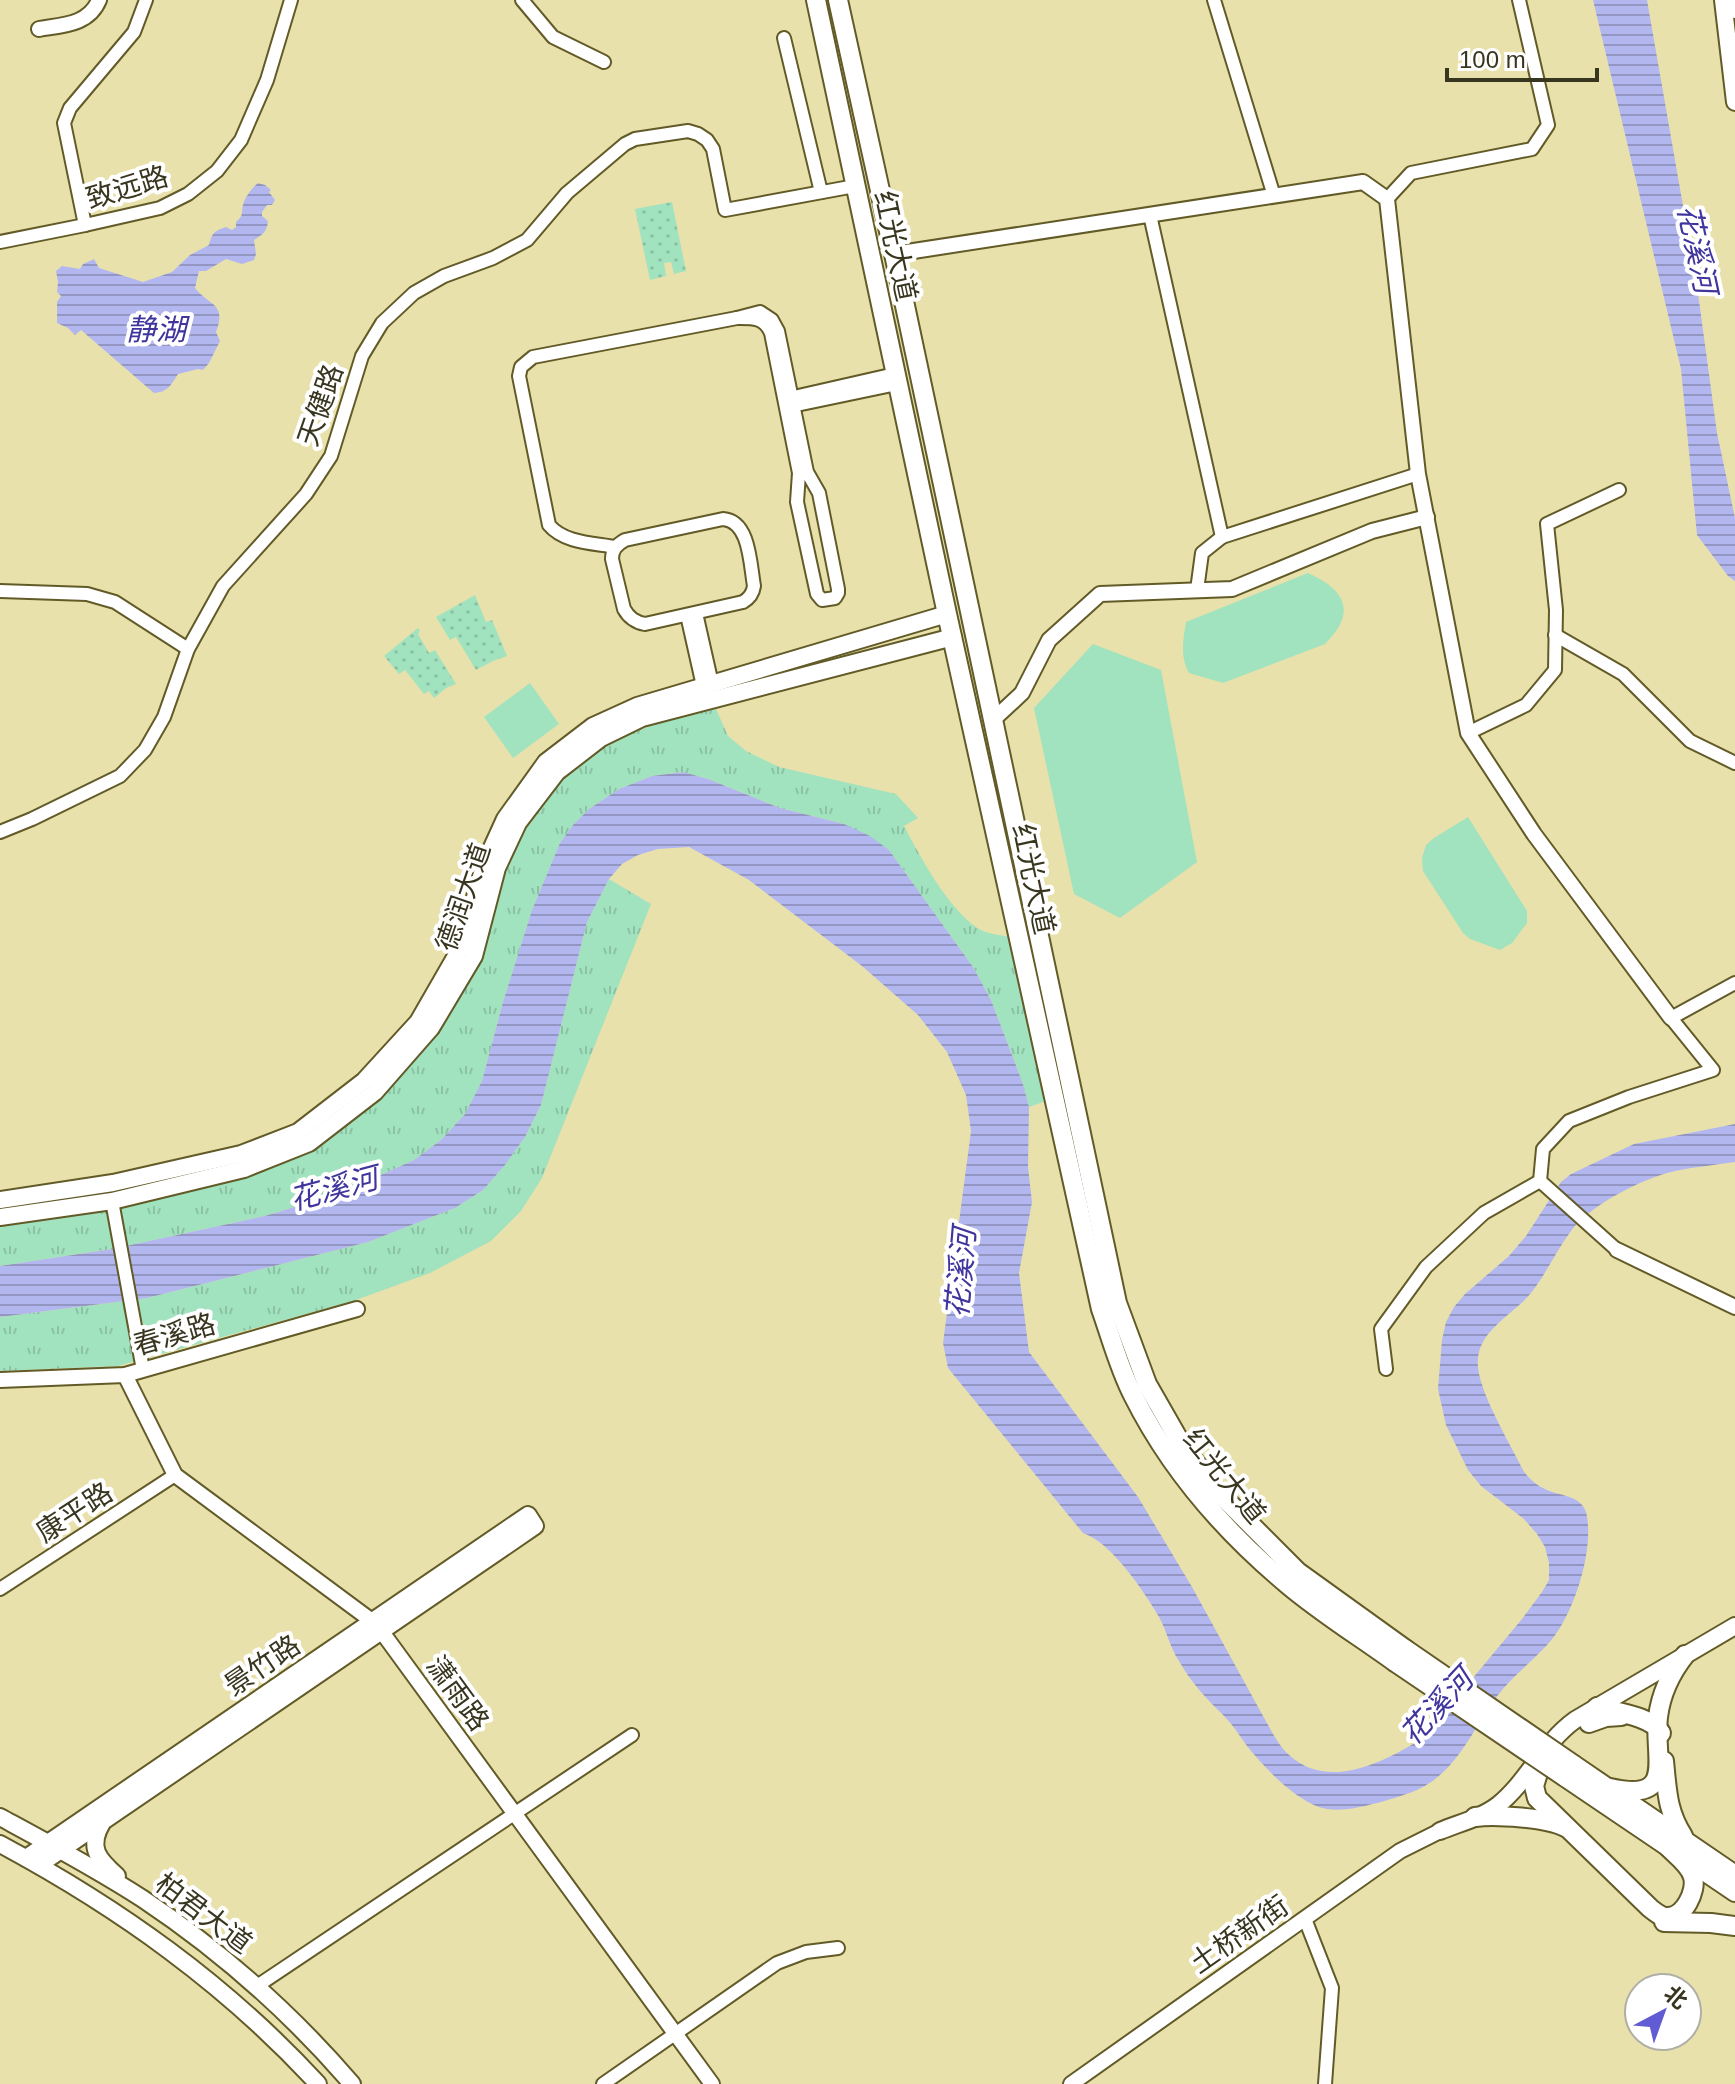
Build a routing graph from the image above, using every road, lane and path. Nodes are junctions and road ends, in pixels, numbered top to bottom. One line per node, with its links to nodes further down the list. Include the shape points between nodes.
1 (99, 0): 12 (street, via 79,22)
2 (146, 0): 21 (street, via 134,32 70,108 64,123)
3 (291, 0): 21 (street, 致远路, via 267,80 241,140 217,171 160,208)
4 (522, 0): 14 (street, via 553,37)
5 (816, 0): 16 (main road, 红光大道)
6 (838, 0): 23 (main road, 红光大道)
7 (1214, 0): 18 (street)
8 (1519, 0): 19 (street, via 1548,125 1532,149 1411,173)
9 (1723, 0): 15 (main road)
10 (1734, 0): 11 (main road)
11 (1735, 10)
12 (39, 29)
13 (784, 38): 17 (street)
14 (604, 62)
15 (1735, 102)
16 (855, 186): 17 (street); 24 (main road, 红光大道)
17 (821, 192): 37 (street, 天健路, via 725,210 707,140 688,131 635,139 567,193 527,240 414,293 382,323 362,356 331,456 306,494 223,586)
18 (1274, 196): 19 (street, via 1363,182); 20 (street)
19 (1387, 199): 26 (street)
20 (1150, 215): 23 (street); 29 (street)
21 (85, 225): 22 (street, 致远路)
22 (0, 242)
23 (894, 254): 39 (main road, 红光大道)
24 (896, 379): 25 (street); 34 (main road, 红光大道)
25 (789, 403): 25 (street, via 799,473 797,502 817,594 825,600 835,598 838,589 819,493 807,472); 30 (street, via 778,331 760,312 533,357 519,376 549,525 567,538)
26 (1418, 474): 28 (street); 29 (street)
27 (1619, 490): 35 (street, via 1547,524)
28 (1427, 517): 31 (street, via 1372,531 1232,589); 40 (street)
29 (1222, 537): 31 (street, via 1202,553)
30 (615, 547): 33 (street, via 612,559 627,615 645,624); 33 (street, via 625,540 723,519 736,523 743,533 753,591 743,602)
31 (1197, 590): 39 (street, via 1100,594 1049,640 1022,693)
32 (0, 591): 37 (street, via 87,594 115,602)
33 (691, 614): 38 (street)
34 (947, 614): 36 (main road, 红光大道); 38 (main road, 德润大道)
35 (1555, 635): 40 (street, via 1555,670 1526,705); 41 (street, via 1623,674 1690,741)
36 (953, 637): 47 (main road, 德润大道, via 642,718 601,738 557,772 518,823 497,868 474,956 431,1028 375,1092 309,1143); 62 (main road, 红光大道, via 1099,1302 1132,1393 1166,1452 1241,1542 1288,1584)
37 (188, 649): 42 (street, 天健路, via 164,717 145,750 120,776)
38 (708, 685): 46 (main road, 德润大道, via 637,706 593,726 546,762 505,819 485,863 460,949 418,1022 364,1081 298,1132 241,1154 170,1171)
39 (993, 720): 62 (main road, 红光大道, via 1117,1303 1147,1384 1183,1447 1217,1491 1298,1572)
40 (1468, 733): 44 (street, via 1534,834)
41 (1735, 763)
42 (0, 832)
43 (1735, 983): 44 (street)
44 (1671, 1018): 45 (street, via 1713,1070 1569,1121 1543,1149)
45 (1540, 1181): 49 (street); 52 (street, via 1484,1213 1426,1267 1381,1329)
46 (0, 1200)
47 (114, 1209): 48 (main road, 德润大道); 53 (street)
48 (0, 1217)
49 (1617, 1250): 50 (street)
50 (1735, 1307)
51 (357, 1309): 53 (street, 春溪路)
52 (1386, 1369)
53 (143, 1370): 54 (street, 春溪路)
54 (125, 1375): 55 (street, 春溪路); 56 (street, 潇雨路)
55 (0, 1380)
56 (175, 1475): 58 (street, 康平路); 60 (street, 潇雨路)
57 (531, 1520): 60 (main road, 景竹路)
58 (0, 1589)
59 (1735, 1626): 63 (main road, 土桥新街)
60 (377, 1627): 70 (street, 潇雨路); 74 (main road, 景竹路); 79 (main road, 景竹路)
61 (1735, 1638): 63 (main road, 土桥新街)
62 (1400, 1655): 67 (main road, bridge)
63 (1680, 1666): 64 (main road, 土桥新街); 64 (main road, 土桥新街); 66 (main road, via 1662,1696)
64 (1599, 1713): 66 (main road, via 1644,1719); 68 (main road, 土桥新街, via 1565,1728)
65 (632, 1735): 70 (street)
66 (1659, 1737): 69 (main road, via 1660,1767 1653,1782 1632,1792); 78 (main road)
67 (1570, 1771): 69 (main road); 78 (main road)
68 (1530, 1779): 72 (main road, 土桥新街); 73 (main road, via 1528,1799); 76 (main road, via 1534,1794)
69 (1606, 1787): 78 (main road)
70 (515, 1815): 87 (street); 88 (street, 潇雨路)
71 (0, 1817): 79 (main road, 柏君大道)
72 (1481, 1819): 73 (main road); 75 (main road, 土桥新街); 76 (main road)
73 (1548, 1821): 76 (main road)
74 (102, 1823): 79 (main road, 景竹路); 83 (main road, via 95,1841 99,1858)
75 (1440, 1831): 84 (street, 土桥新街, via 1400,1851)
76 (1570, 1836): 78 (main road, via 1666,1917 1681,1911 1694,1883); 85 (main road, via 1650,1919)
77 (0, 1844): 80 (main road, 柏君大道)
78 (1677, 1844): 81 (main road); 82 (main road)
79 (54, 1847): 80 (main road, 景竹路); 83 (main road, 柏君大道)
80 (32, 1861): 89 (main road, 柏君大道, via 200,1973)
81 (1735, 1875)
82 (1735, 1892)
83 (142, 1899): 87 (main road, 柏君大道)
84 (1305, 1919): 93 (street, 土桥新街); 94 (street, via 1332,1988)
85 (1735, 1926)
86 (838, 1948): 88 (street, via 777,1963)
87 (257, 1986): 90 (main road, 柏君大道)
88 (676, 2034): 91 (street); 92 (street, 潇雨路)
89 (318, 2084)
90 (352, 2084)
91 (603, 2084)
92 (712, 2084)
93 (1071, 2084)
94 (1325, 2084)

